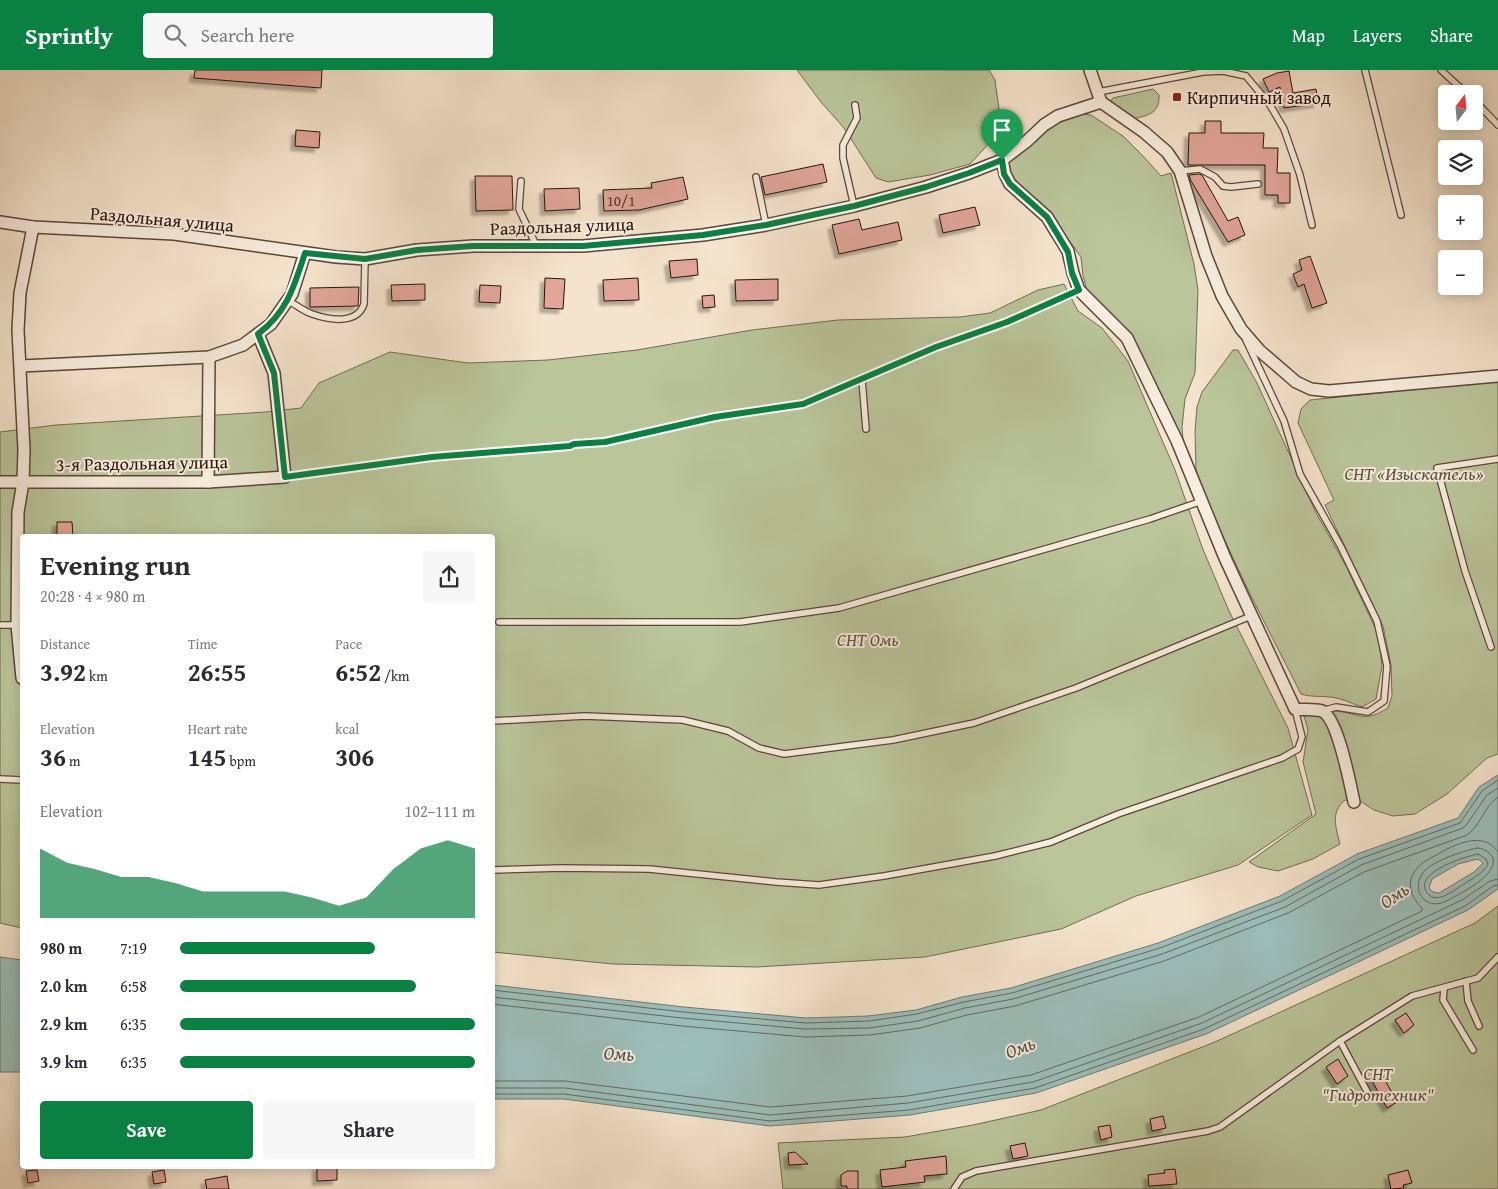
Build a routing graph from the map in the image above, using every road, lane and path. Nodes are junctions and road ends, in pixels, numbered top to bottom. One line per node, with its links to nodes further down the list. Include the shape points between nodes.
1 (1090, 70): 5 (street)
2 (1365, 70): 15 (lane)
3 (1441, 70): 4 (lane)
4 (1457, 85)
5 (1099, 97): 9 (street, Раздольная улица, via 1044,125); 10 (street, via 1113,112 1167,152); 18 (lane, via 1203,72 1223,71 1246,76 1270,104 1284,129)
6 (855, 105): 14 (lane, via 857,118 843,145)
7 (1483, 109): 8 (lane)
8 (1498, 125)
9 (1002, 160): 14 (street, Раздольная улица, via 926,187); 23 (street, via 1004,174 1010,184 1047,217 1068,252)
10 (1180, 171): 13 (lane, via 1200,169 1223,186); 25 (street, via 1206,256 1222,296)
11 (756, 177): 17 (lane)
12 (521, 181): 20 (lane, via 519,209)
13 (1258, 184)
14 (854, 206): 17 (street, Раздольная улица)
15 (1401, 215)
16 (0, 222): 19 (street, Раздольная улица)
17 (766, 225): 20 (street, Раздольная улица, via 703,235 583,246)
18 (1312, 225)
19 (33, 227): 21 (street, Раздольная улица, via 174,234); 28 (street, via 20,293 18,330)
20 (536, 245): 22 (street, Раздольная улица, via 417,250)
21 (305, 253): 22 (street, Раздольная улица); 24 (street, via 292,294)
22 (365, 259): 24 (lane, via 364,304 355,317 336,319 311,314)
23 (1079, 290): 30 (lane); 37 (street, via 1127,338 1177,440)
24 (287, 300): 26 (street, via 271,324)
25 (1241, 329): 29 (street, via 1281,371 1311,389 1329,391); 45 (lane, via 1284,421 1300,474 1377,621 1387,666 1384,701 1368,712 1336,707)
26 (258, 334): 27 (street, via 243,345); 33 (street, via 274,373)
27 (209, 357): 28 (street); 36 (street)
28 (21, 366): 35 (street)
29 (1498, 376)
30 (862, 380): 31 (lane); 33 (lane, via 803,404 715,417 605,442 432,457)
31 (866, 429)
32 (1498, 458): 42 (lane, via 1437,468 1465,571)
33 (285, 477): 36 (street, 3-я Раздольная улица)
34 (0, 482): 35 (street, 3-я Раздольная улица)
35 (23, 482): 36 (street, 3-я Раздольная улица); 41 (street, via 18,512)
36 (208, 482)
37 (1202, 501): 38 (street); 39 (lane, via 1150,519 839,608 740,622)
38 (1252, 616): 44 (street); 46 (lane, via 1076,688 974,722 893,740 784,754 759,748 728,731 683,720 585,716)
39 (499, 622)
40 (0, 625): 41 (lane)
41 (17, 625): 43 (street)
42 (1491, 647)
43 (20, 648)
44 (1295, 708): 45 (street); 50 (lane, via 1302,737 1298,749 1282,758 1118,814 1052,842 995,856 820,885 649,869)
45 (1321, 711): 49 (street, via 1328,717 1347,765)
46 (495, 720)
47 (0, 779): 48 (lane)
48 (20, 780)
49 (1354, 802)
50 (495, 870)
51 (1498, 957): 52 (lane, via 1478,978)
52 (1466, 981): 53 (lane); 54 (lane, via 1468,1001)
53 (1444, 989): 55 (lane, via 1412,996); 56 (lane, via 1443,1000)
54 (1480, 1026)
55 (1340, 1042): 57 (lane); 58 (lane, via 1220,1127 1208,1132 976,1171 962,1177)
56 (1472, 1050)
57 (1370, 1097)
58 (953, 1188)

